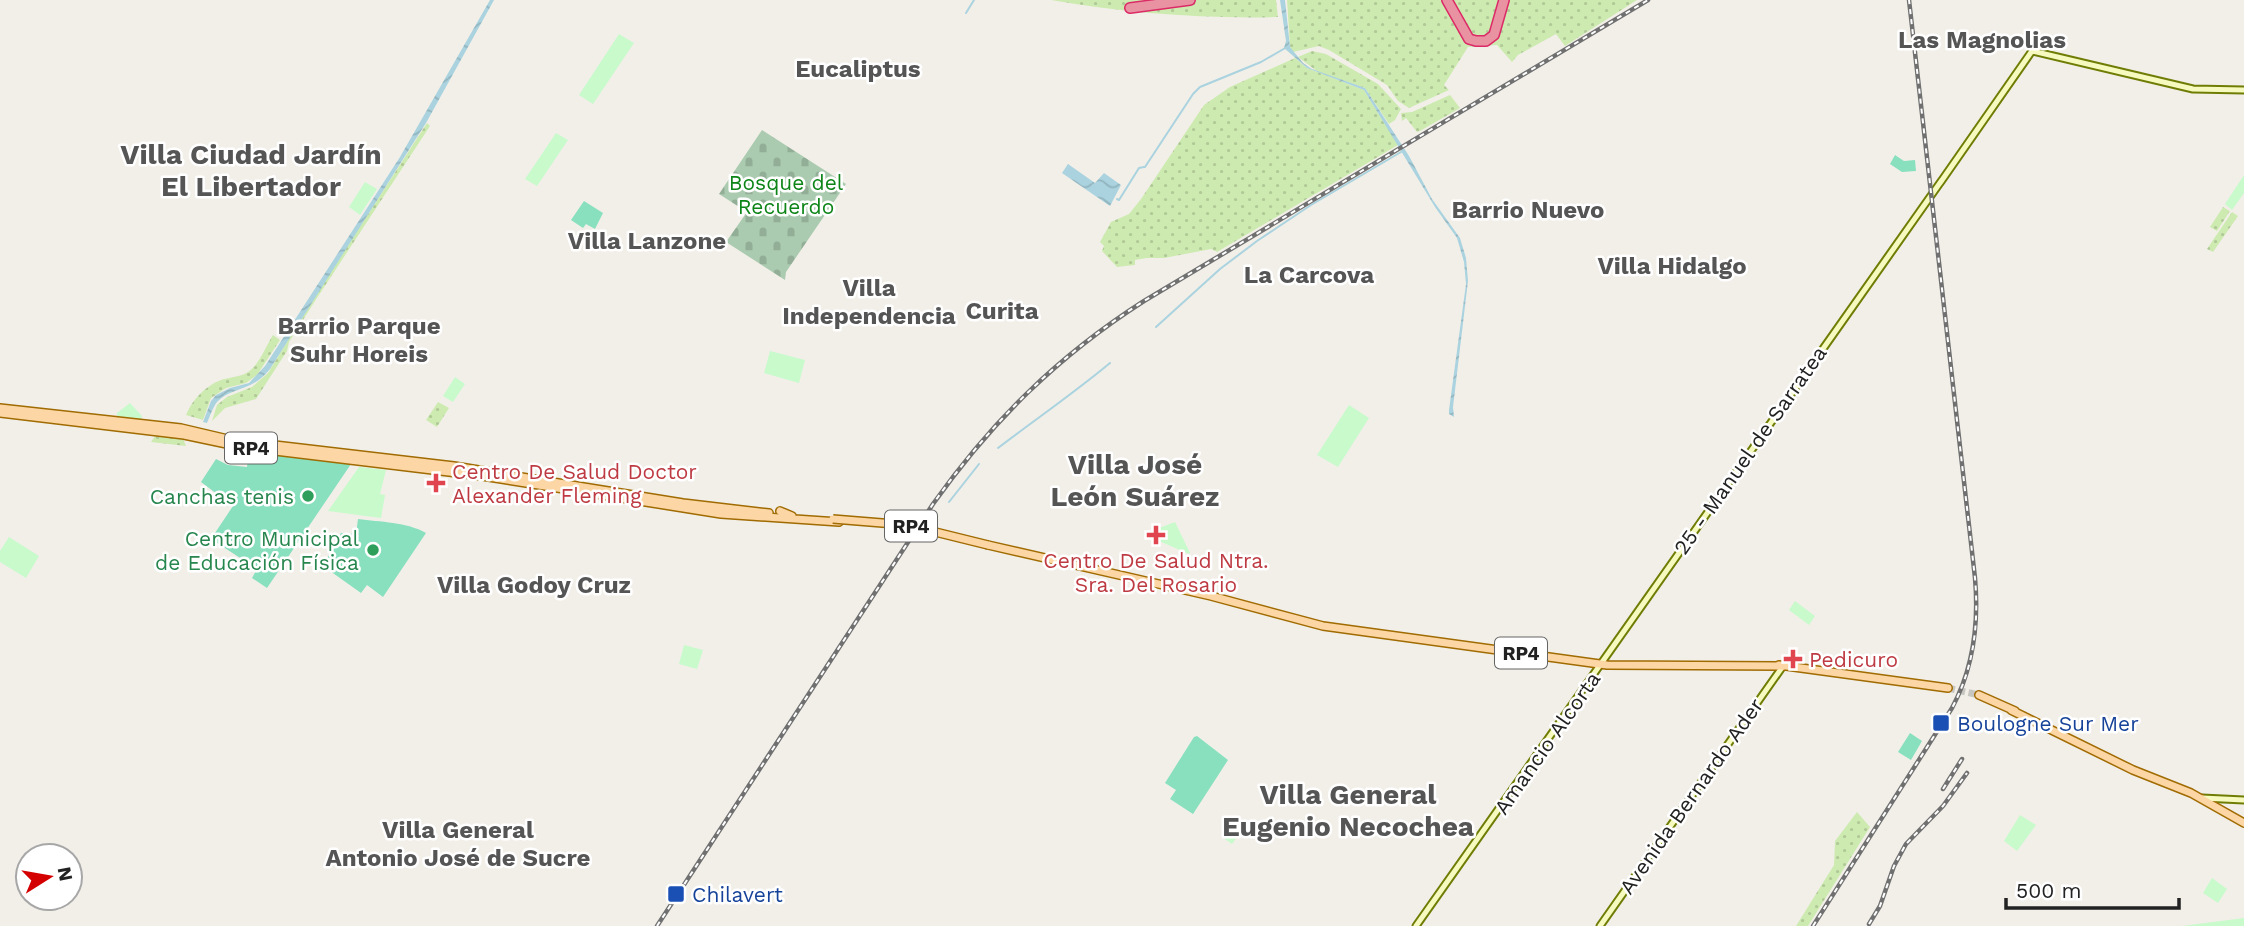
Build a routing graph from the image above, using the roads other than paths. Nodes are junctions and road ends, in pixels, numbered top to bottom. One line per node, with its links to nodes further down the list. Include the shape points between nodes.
1 (1135, 0): 2 (highway, via 1130,8)
2 (1190, 0)
3 (1447, 0): 4 (highway, via 1469,38 1476,41 1494,35)
4 (1504, 0)
5 (2244, 89): 10 (main road, 25 - Manuel de Sarratea, via 2190,87 2032,51)
6 (0, 410): 8 (main road, RP4, via 181,428 235,441 462,467); 9 (main road, RP4, via 721,514)
7 (780, 511): 8 (main road)
8 (792, 516): 9 (main road, RP4)
9 (833, 520): 10 (main road, RP4, bridge, via 907,525 1320,625)
10 (1601, 664): 11 (main road, RP4); 18 (main road, 25 - Manuel de Sarratea)
11 (1783, 666): 12 (main road, RP4); 19 (main road, Avenida Bernardo Ader)
12 (1948, 688)
13 (1979, 695): 14 (main road)
14 (2187, 793): 15 (main road); 15 (main road)
15 (2210, 800): 16 (main road); 17 (main road)
16 (2244, 802)
17 (2244, 823)
18 (1417, 926)
19 (1600, 926)

